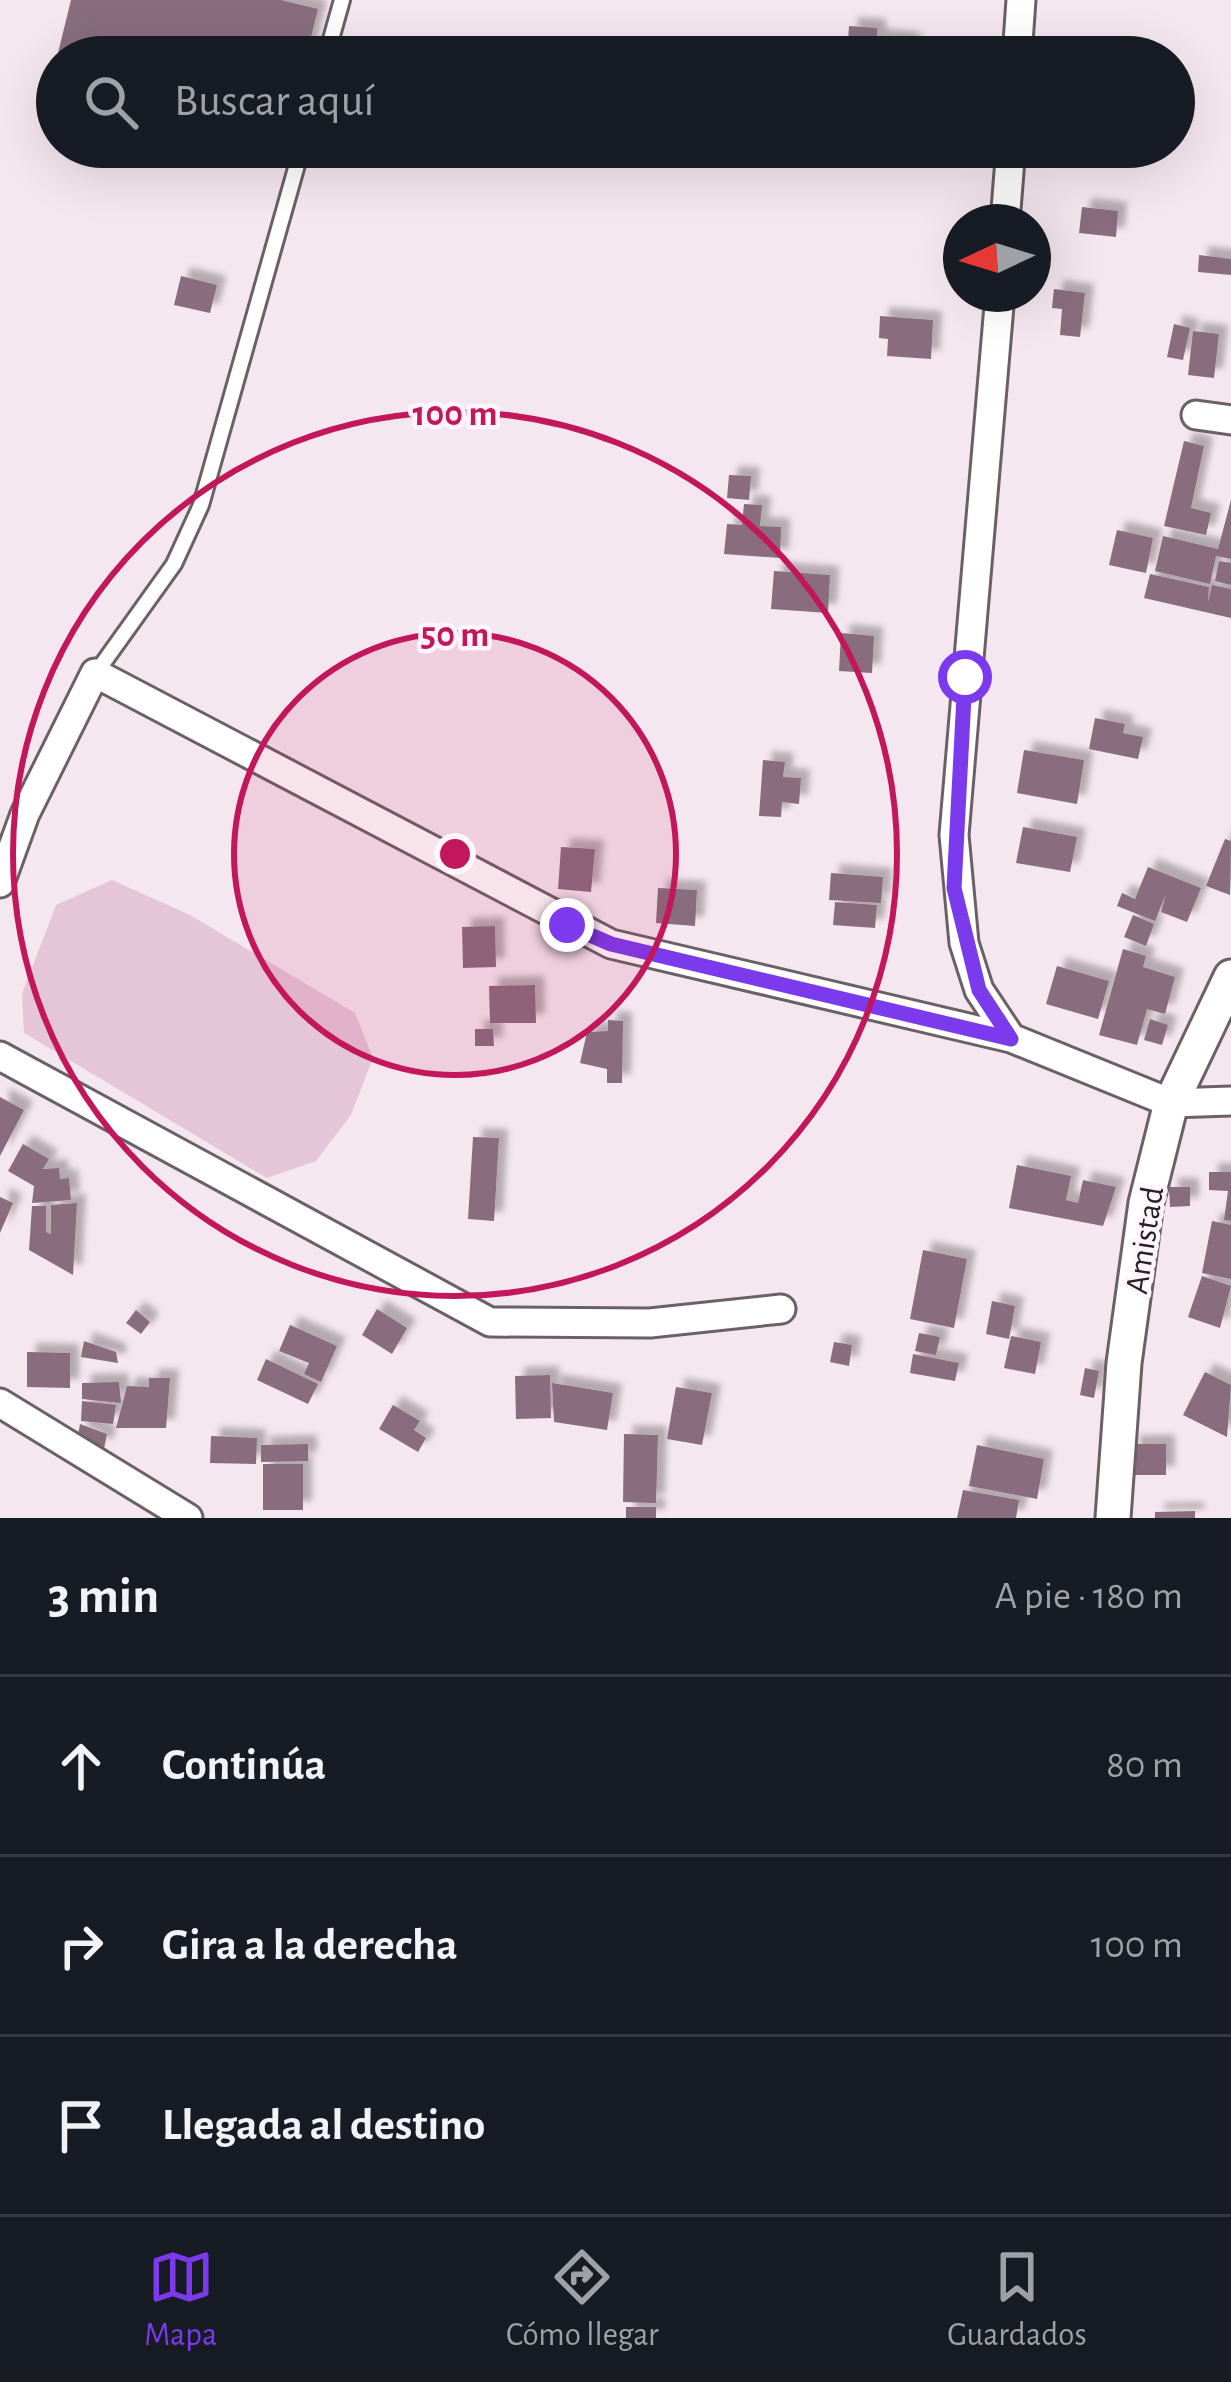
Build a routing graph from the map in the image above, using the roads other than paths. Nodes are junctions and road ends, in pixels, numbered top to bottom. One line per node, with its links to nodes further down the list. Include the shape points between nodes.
1 (342, 0): 3 (lane)
2 (1021, 0): 4 (street)
3 (332, 36)
4 (1018, 36)
5 (296, 168): 11 (lane, via 201,505 174,564)
6 (1009, 168): 7 (street)
7 (1006, 204)
8 (998, 312): 14 (street, via 953,835 964,943 979,990)
9 (1196, 415): 10 (street)
10 (1231, 420)
11 (95, 674): 12 (street); 14 (street, via 611,944)
12 (0, 883)
13 (1231, 977): 17 (street, Amistad)
14 (1011, 1039): 17 (street)
15 (0, 1056): 18 (street, via 490,1322 650,1323)
16 (1231, 1100): 17 (street)
17 (1171, 1103): 21 (street, Amistad, via 1140,1249)
18 (781, 1309)
19 (0, 1403): 20 (street)
20 (188, 1518)
21 (1113, 1518)

